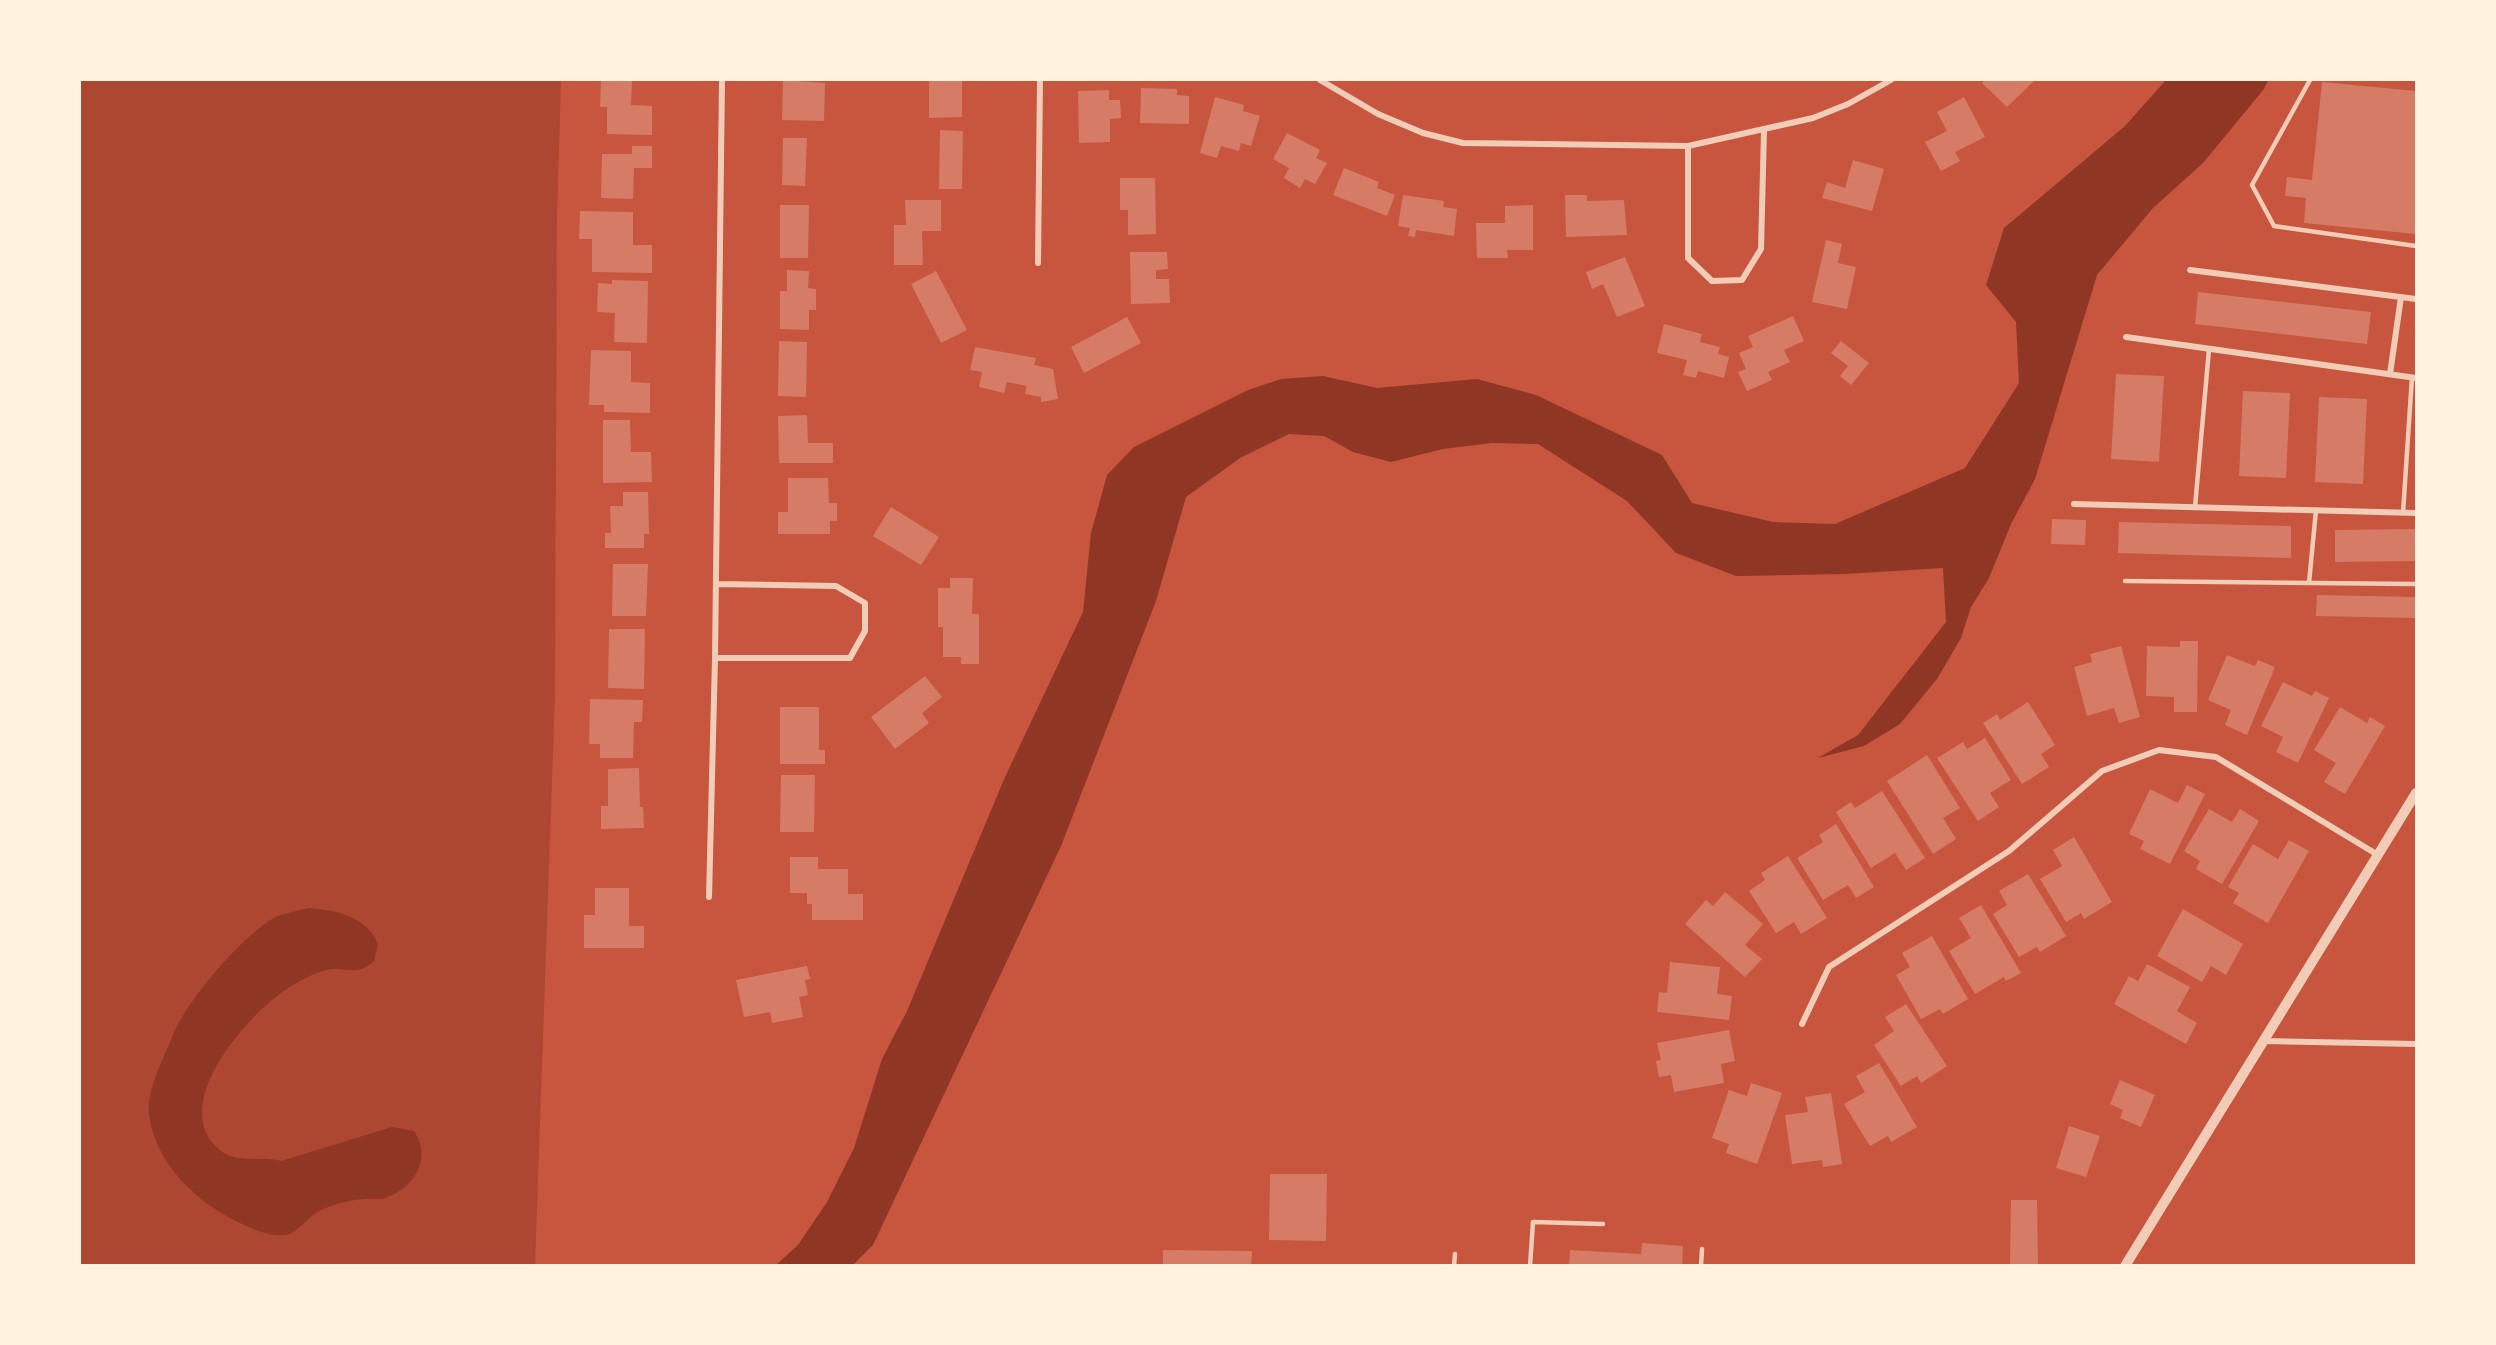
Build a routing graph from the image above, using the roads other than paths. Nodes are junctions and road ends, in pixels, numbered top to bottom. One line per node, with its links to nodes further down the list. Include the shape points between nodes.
1 (722, 80): 24 (street)
2 (1040, 80): 9 (street)
3 (1320, 80): 7 (street, via 1378,114 1423,133 1463,143)
4 (1892, 80): 6 (street, via 1813,118)
5 (2310, 80): 8 (lane, via 2252,185 2274,226)
6 (1764, 130): 7 (street); 7 (street, via 1761,249 1742,280 1712,280 1688,258)
7 (1688, 146)
8 (2416, 246)
9 (1038, 263)
10 (2190, 270): 11 (street)
11 (2401, 297): 12 (street); 15 (street)
12 (2416, 299)
13 (2126, 338): 14 (street)
14 (2209, 349): 15 (street); 18 (lane)
15 (2390, 374): 16 (street)
16 (2414, 377): 20 (lane)
17 (2074, 504): 18 (street)
18 (2195, 507): 19 (street)
19 (2316, 510): 20 (street); 23 (lane)
20 (2403, 513): 21 (street)
21 (2416, 513)
22 (2125, 581): 23 (lane)
23 (2309, 583): 25 (lane)
24 (716, 584): 26 (street); 26 (street, via 836,586 865,603 865,631 850,658)
25 (2416, 584)
26 (715, 658): 29 (street)
27 (2416, 793): 28 (street)
28 (2378, 855): 30 (street, via 2216,757 2159,750 2102,771 2009,851 1829,967); 31 (street)
29 (709, 897)
30 (1802, 1024)
31 (2263, 1041): 32 (street); 39 (street)
32 (2416, 1044)
33 (1603, 1224): 37 (lane, via 1533,1222)
34 (1702, 1249): 38 (lane)
35 (1455, 1254): 36 (lane)
36 (1455, 1266)
37 (1530, 1266)
38 (1701, 1266)
39 (2125, 1266)

